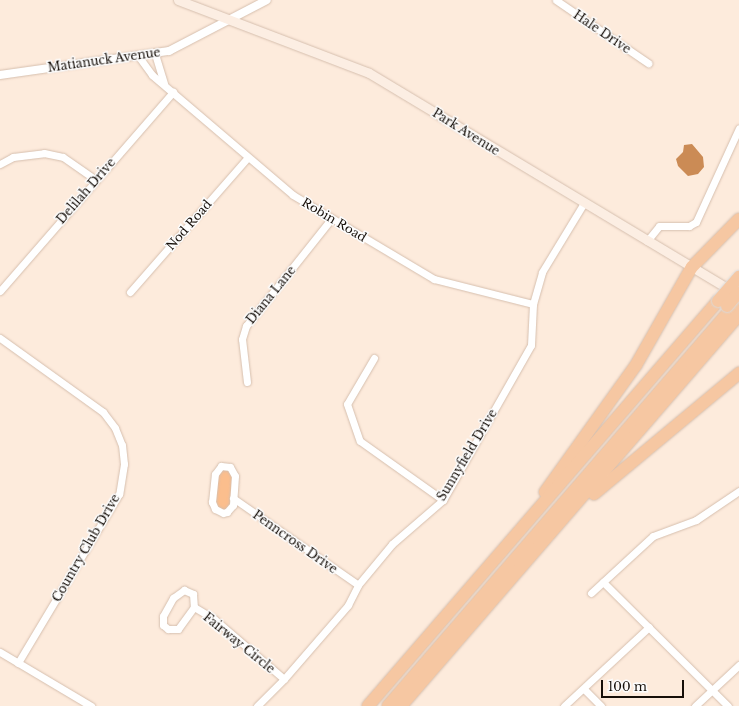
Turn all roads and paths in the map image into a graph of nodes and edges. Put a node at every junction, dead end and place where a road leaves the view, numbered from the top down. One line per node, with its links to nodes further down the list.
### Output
1 (178, 0): 4 (main road, Park Avenue)
2 (266, 0): 4 (street, Matianuck Avenue)
3 (556, 0): 7 (street, Hale Drive)
4 (231, 19): 5 (street, Matianuck Avenue); 15 (main road, Park Avenue)
5 (155, 54): 6 (street, Matianuck Avenue); 9 (street)
6 (139, 57): 8 (street, Matianuck Avenue); 9 (street, Robin Road)
7 (648, 63)
8 (0, 75)
9 (164, 84): 10 (street, Robin Road)
10 (173, 92): 12 (street, Robin Road); 14 (street, Delilah Drive)
11 (739, 128): 18 (street)
12 (248, 157): 16 (street, Robin Road); 22 (street, Nod Road)
13 (0, 164): 14 (street)
14 (96, 180): 21 (street, Delilah Drive)
15 (584, 203): 18 (main road, Park Avenue); 25 (street, Sunnyfield Drive)
16 (331, 219): 25 (street, Robin Road); 30 (street, Diana Lane)
17 (739, 219): 19 (highway)
18 (647, 241): 19 (main road, Park Avenue)
19 (692, 267): 24 (main road, Park Avenue); 34 (highway)
20 (739, 277): 26 (highway, bridge)
21 (0, 291)
22 (130, 292)
23 (739, 292): 26 (highway, bridge)
24 (739, 296)
25 (533, 304): 33 (street, Sunnyfield Drive)
26 (731, 306): 34 (highway); 35 (highway); 50 (highway); 51 (highway)
27 (0, 338): 42 (street, Country Club Drive)
28 (374, 358): 33 (street)
29 (739, 374): 35 (highway)
30 (247, 382)
31 (739, 491): 36 (street)
32 (233, 498): 32 (street); 37 (street, Penncross Drive)
33 (443, 500): 37 (street, Sunnyfield Drive)
34 (538, 510): 49 (highway)
35 (557, 526): 52 (highway)
36 (604, 582): 38 (street); 40 (street)
37 (358, 585): 44 (street, Sunnyfield Drive)
38 (591, 593)
39 (194, 607): 39 (street, Fairway Circle); 44 (street, Fairway Circle)
40 (649, 627): 45 (street); 46 (street)
41 (0, 652): 42 (street)
42 (18, 663): 47 (street)
43 (739, 665): 46 (street)
44 (284, 679): 48 (street, Sunnyfield Drive)
45 (584, 689): 53 (street); 54 (street)
46 (712, 690): 55 (street); 56 (street)
47 (91, 706)
48 (258, 706)
49 (368, 706)
50 (381, 706)
51 (388, 706)
52 (401, 706)
53 (564, 706)
54 (601, 706)
55 (695, 706)
56 (728, 706)

